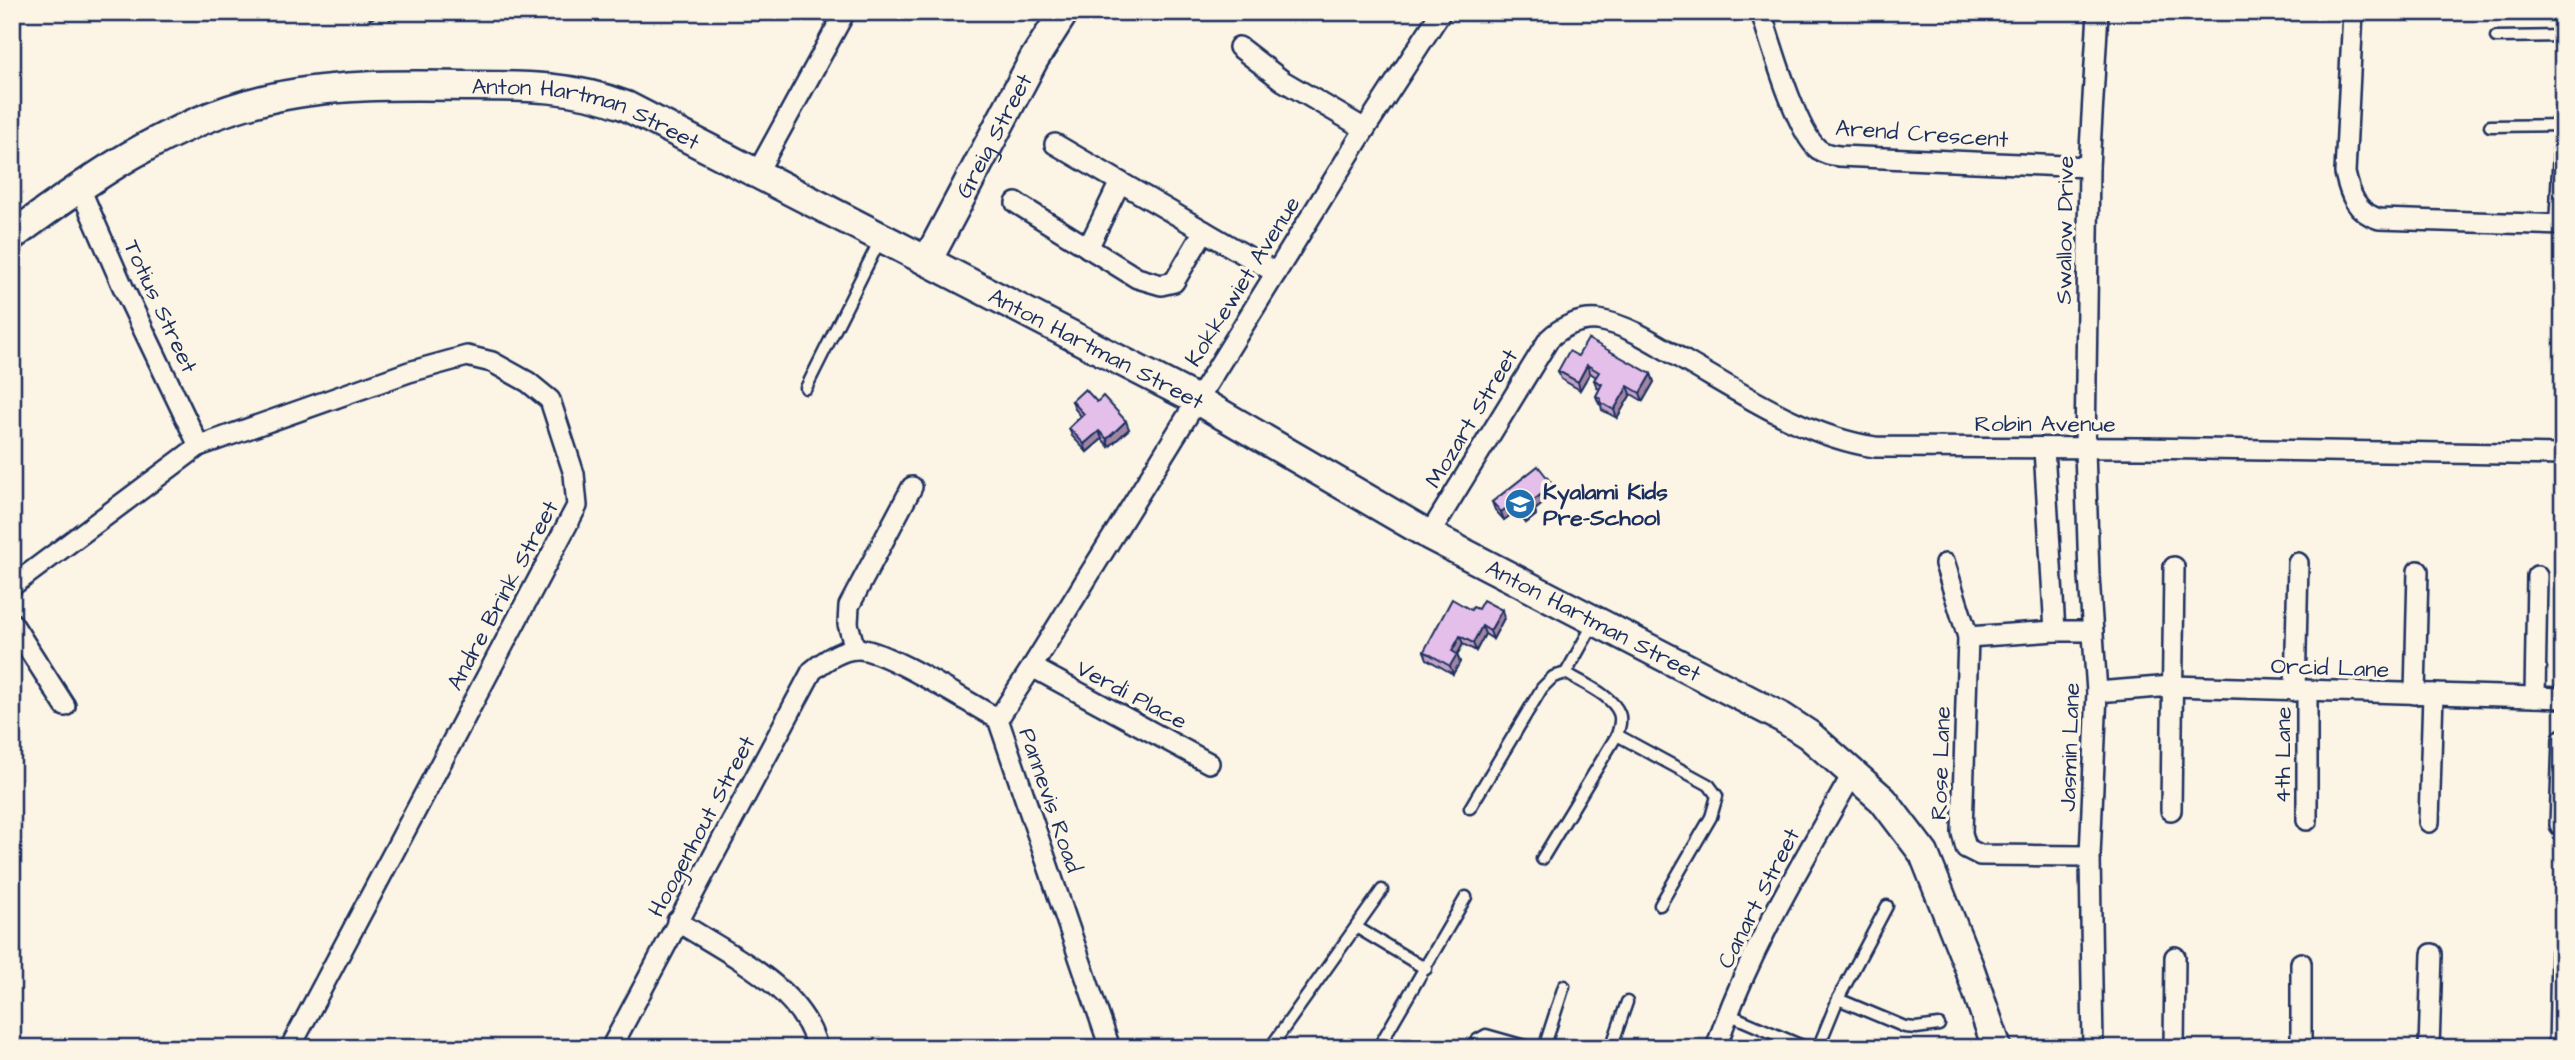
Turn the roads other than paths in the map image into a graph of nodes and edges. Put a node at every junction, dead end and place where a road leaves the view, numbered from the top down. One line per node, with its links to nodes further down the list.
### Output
1 (845, 12): 16 (street)
2 (1064, 12): 25 (street, Greig Street)
3 (1441, 12): 13 (street, Kokkewiet Avenue)
4 (1761, 12): 15 (street, Arend Crescent)
5 (2098, 12): 15 (street, Swallow Drive)
6 (2353, 12): 20 (street)
7 (2563, 36): 8 (lane)
8 (2496, 37)
9 (1239, 47): 13 (street)
10 (2563, 76): 11 (lane)
11 (2561, 125): 12 (lane); 20 (lane)
12 (2490, 126)
13 (1365, 129): 26 (street, Kokkewiet Avenue)
14 (1055, 144): 17 (street)
15 (2089, 167): 32 (street, Swallow Drive)
16 (757, 173): 18 (street, Anton Hartman Street); 23 (street, Anton Hartman Street)
17 (1120, 182): 21 (street); 24 (street)
18 (79, 186): 22 (street, Anton Hartman Street); 30 (street, Totius Street)
19 (1016, 203): 24 (street)
20 (2559, 225)
21 (1204, 231): 24 (street); 26 (street)
22 (12, 236)
23 (881, 238): 25 (street, Anton Hartman Street); 28 (lane)
24 (1088, 248)
25 (927, 261): 29 (street, Anton Hartman Street)
26 (1276, 273): 29 (street, Kokkewiet Avenue)
27 (1558, 329): 31 (street, Robin Avenue); 35 (street, Mozart Street)
28 (806, 388)
29 (1196, 400): 35 (street, Anton Hartman Street); 48 (street, Kokkewiet Avenue)
30 (199, 446): 41 (street, Andre Brink Street); 85 (street, Andre Brink Street)
31 (2044, 449): 32 (street, Robin Avenue); 44 (street)
32 (2085, 449): 33 (street, Robin Avenue); 45 (street, Jasmin Lane)
33 (2563, 456)
34 (912, 487): 47 (street)
35 (1429, 535): 42 (street, Anton Hartman Street)
36 (2298, 563): 51 (street, 4th Lane)
37 (1945, 564): 46 (street, Rose Lane)
38 (2174, 567): 50 (street)
39 (2418, 571): 53 (street)
40 (2537, 576): 54 (street)
41 (12, 586)
42 (1595, 621): 49 (lane); 61 (street, Anton Hartman Street)
43 (12, 623): 56 (street)
44 (2055, 631): 45 (street); 46 (street)
45 (2093, 631): 52 (street, Jasmin Lane)
46 (1968, 637): 67 (street, Rose Lane)
47 (855, 649): 57 (street, Pannevis Road); 73 (street, Hoogenhout Street)
48 (1032, 667): 57 (street, Kokkewiet Avenue); 60 (street, Verdi Place)
49 (1566, 673): 58 (lane); 62 (lane)
50 (2172, 686): 51 (street, Orcid Lane); 52 (street, Orcid Lane); 63 (street)
51 (2301, 691): 53 (street, Orcid Lane); 64 (street, 4th Lane)
52 (2097, 692): 67 (street, Jasmin Lane)
53 (2424, 694): 54 (street, Orcid Lane); 65 (street)
54 (2535, 697): 55 (street, Orcid Lane)
55 (2563, 698)
56 (65, 706)
57 (998, 719): 88 (street, Pannevis Road)
58 (1617, 735): 68 (lane); 71 (lane)
59 (2563, 739): 66 (street)
60 (1209, 763)
61 (1852, 775): 83 (street, Canart Street); 98 (street, Anton Hartman Street)
62 (1470, 808)
63 (2171, 810)
64 (2307, 820)
65 (2429, 822)
66 (2560, 825)
67 (2090, 856): 99 (street, Jasmin Lane)
68 (1542, 859)
69 (1381, 890): 74 (lane)
70 (1466, 897): 79 (lane)
71 (1660, 905)
72 (1887, 906): 81 (lane)
73 (677, 921): 86 (street, Hoogenhout Street); 87 (street)
74 (1356, 927): 79 (lane); 89 (lane)
75 (2432, 954): 102 (street)
76 (2561, 954): 103 (street)
77 (2175, 957): 100 (street)
78 (2301, 963): 101 (street)
79 (1426, 969): 90 (lane)
80 (1564, 986): 93 (lane)
81 (1838, 999): 84 (lane); 97 (lane)
82 (1627, 1002): 94 (lane)
83 (1727, 1014): 95 (street, Canart Street); 96 (lane)
84 (1939, 1025)
85 (289, 1048)
86 (611, 1048)
87 (817, 1048)
88 (1110, 1048)
89 (1270, 1048)
90 (1378, 1048)
91 (1474, 1048): 92 (lane)
92 (1532, 1048)
93 (1544, 1048)
94 (1611, 1048)
95 (1716, 1048)
96 (1807, 1048)
97 (1818, 1048)
98 (1997, 1048)
99 (2093, 1048)
100 (2174, 1048)
101 (2301, 1048)
102 (2429, 1048)
103 (2559, 1048)

